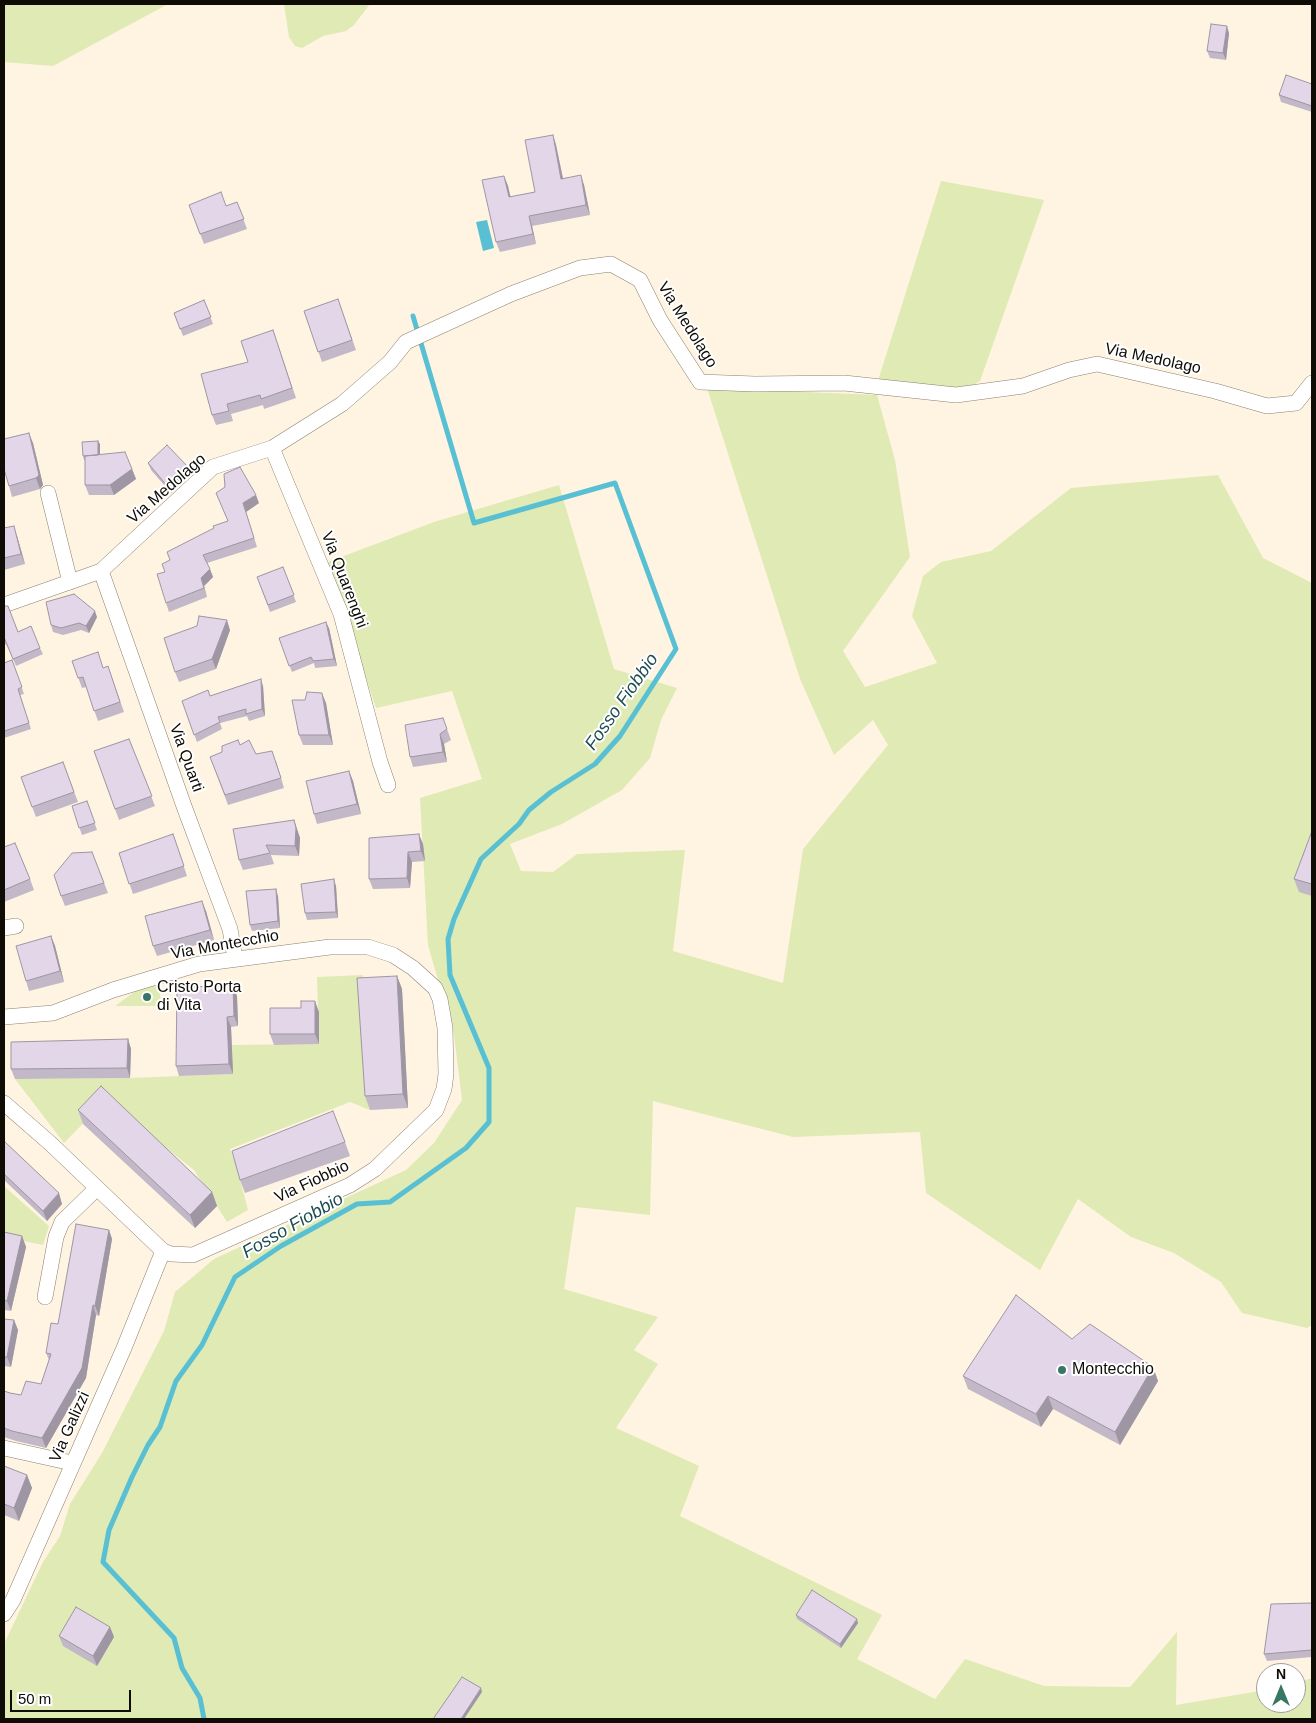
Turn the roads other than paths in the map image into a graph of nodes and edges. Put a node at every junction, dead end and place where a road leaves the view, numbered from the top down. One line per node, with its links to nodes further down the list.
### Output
1 (1312, 383): 2 (street, Via Medolago)
2 (272, 448): 4 (street, Via Medolago); 7 (street, Via Quarenghi)
3 (48, 493): 5 (street)
4 (101, 571): 5 (street, Via Medolago); 8 (street, Via Quarti)
5 (70, 582): 6 (street, Via Medolago)
6 (4, 605)
7 (388, 785)
8 (235, 958): 9 (street, Via Montecchio); 10 (street, Via Montecchio)
9 (440, 999): 13 (street, Via Fiobbio)
10 (4, 1017)
11 (4, 1103): 12 (street)
12 (96, 1189): 13 (street); 14 (street)
13 (163, 1251): 16 (street, Via Galizzi)
14 (45, 1297)
15 (4, 1448): 16 (street)
16 (72, 1464): 17 (street, Via Galizzi)
17 (4, 1614)

